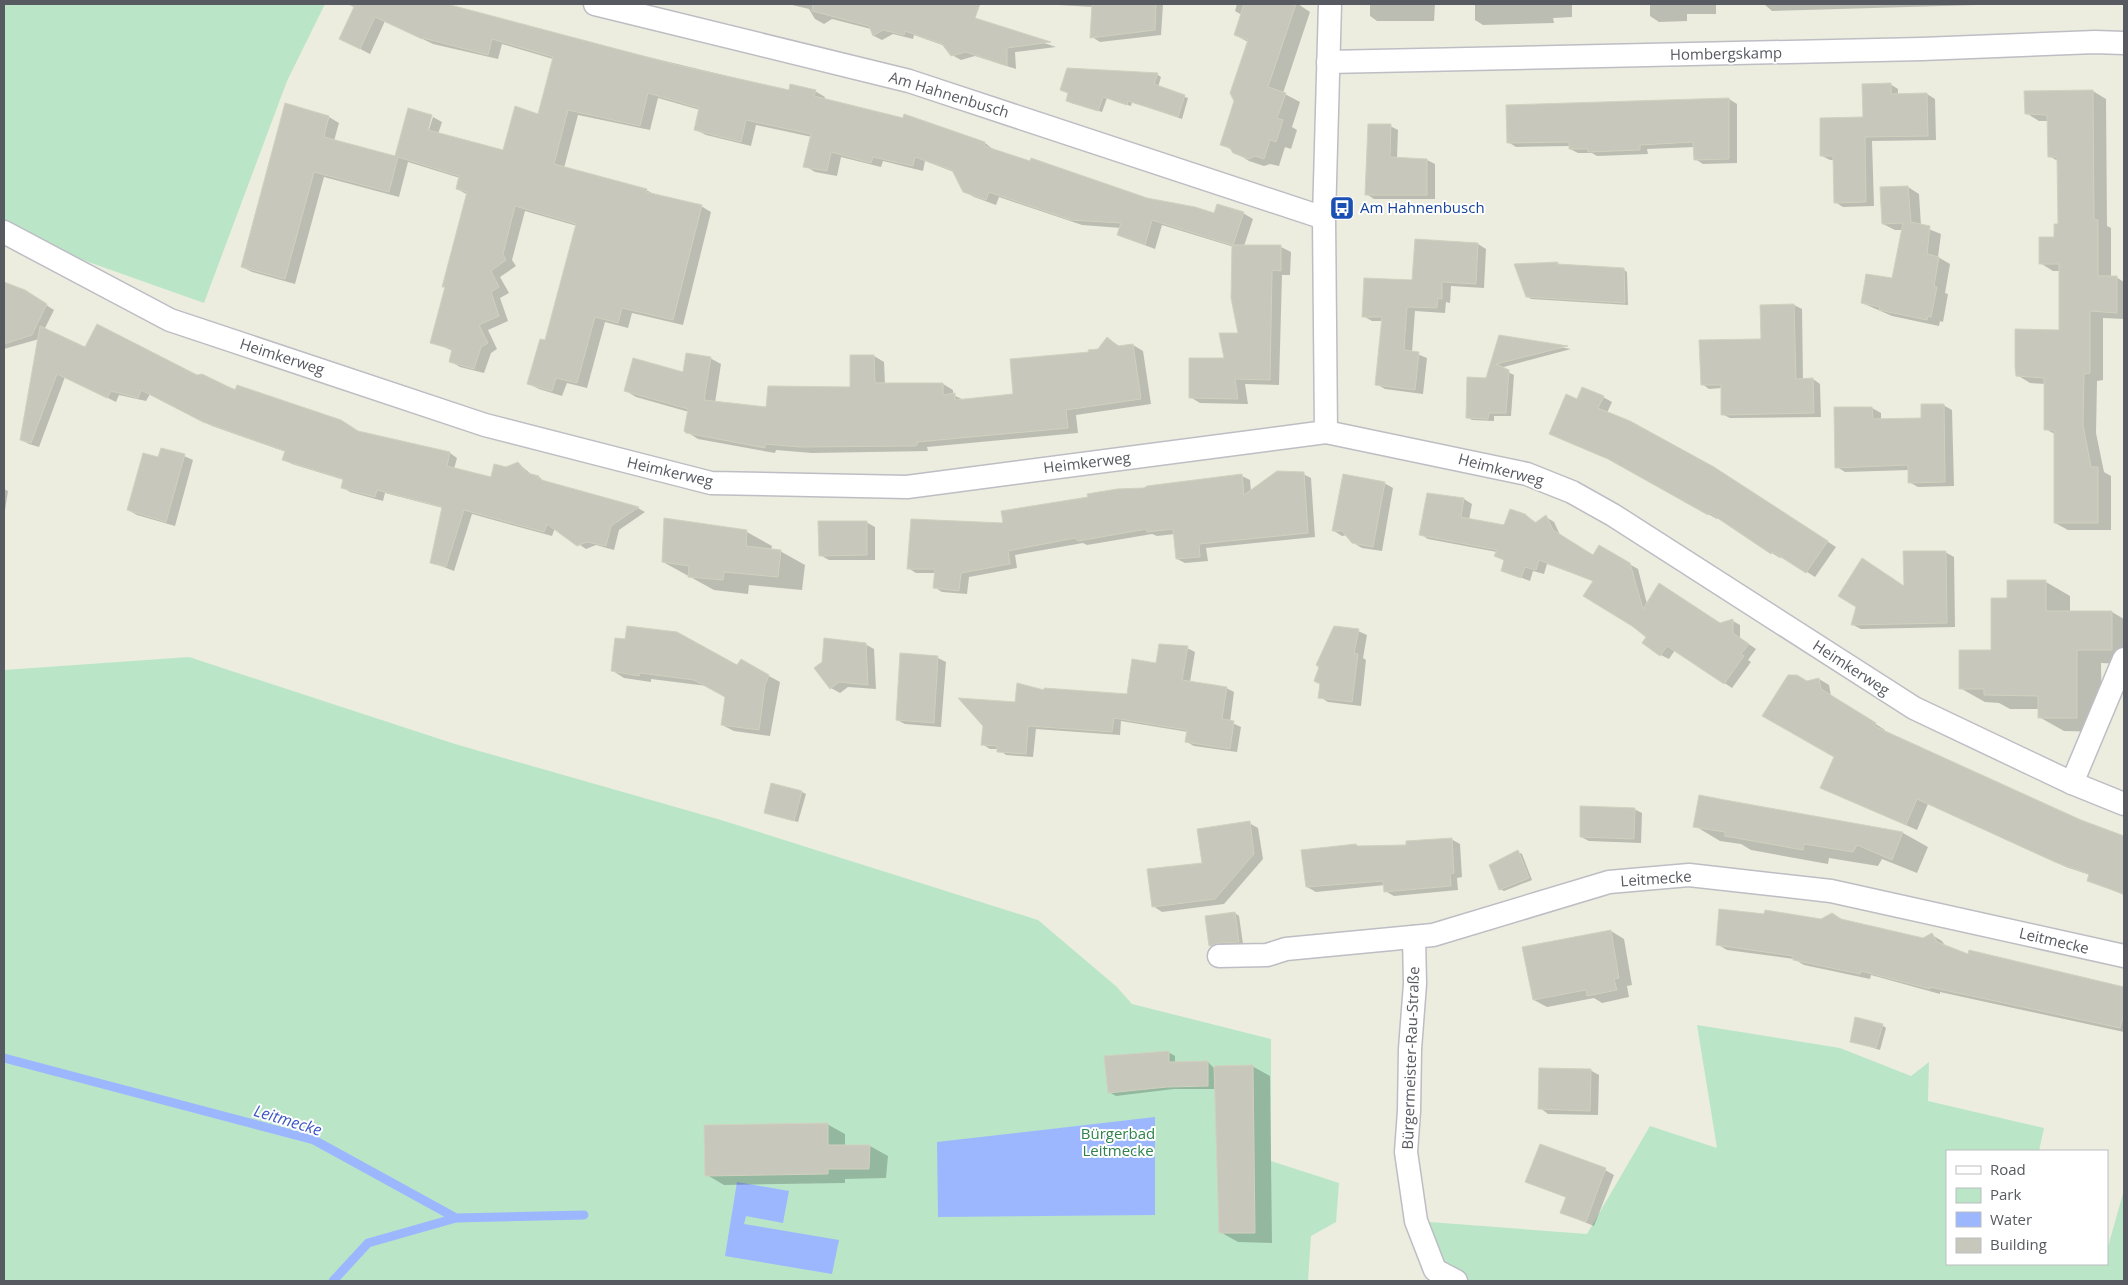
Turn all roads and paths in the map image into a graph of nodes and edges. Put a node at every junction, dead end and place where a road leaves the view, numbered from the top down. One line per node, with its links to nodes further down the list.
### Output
1 (595, 4): 5 (street, Am Hahnenbusch)
2 (1330, 4): 4 (street)
3 (2124, 42): 4 (street, Hombergskamp)
4 (1328, 62): 5 (street)
5 (1324, 218): 7 (street)
6 (4, 232): 7 (street, Heimkerweg)
7 (1326, 432): 9 (street, Heimkerweg)
8 (2124, 659): 9 (street)
9 (2072, 783): 10 (street, Heimkerweg)
10 (2124, 804)
11 (1414, 937): 12 (street, Leitmecke); 13 (street, Leitmecke); 14 (street, Bürgermeister-Rau-Straße)
12 (1219, 956)
13 (2124, 956)
14 (1432, 1276): 15 (street, Bürgermeister-Rau-Straße)
15 (1456, 1281)

